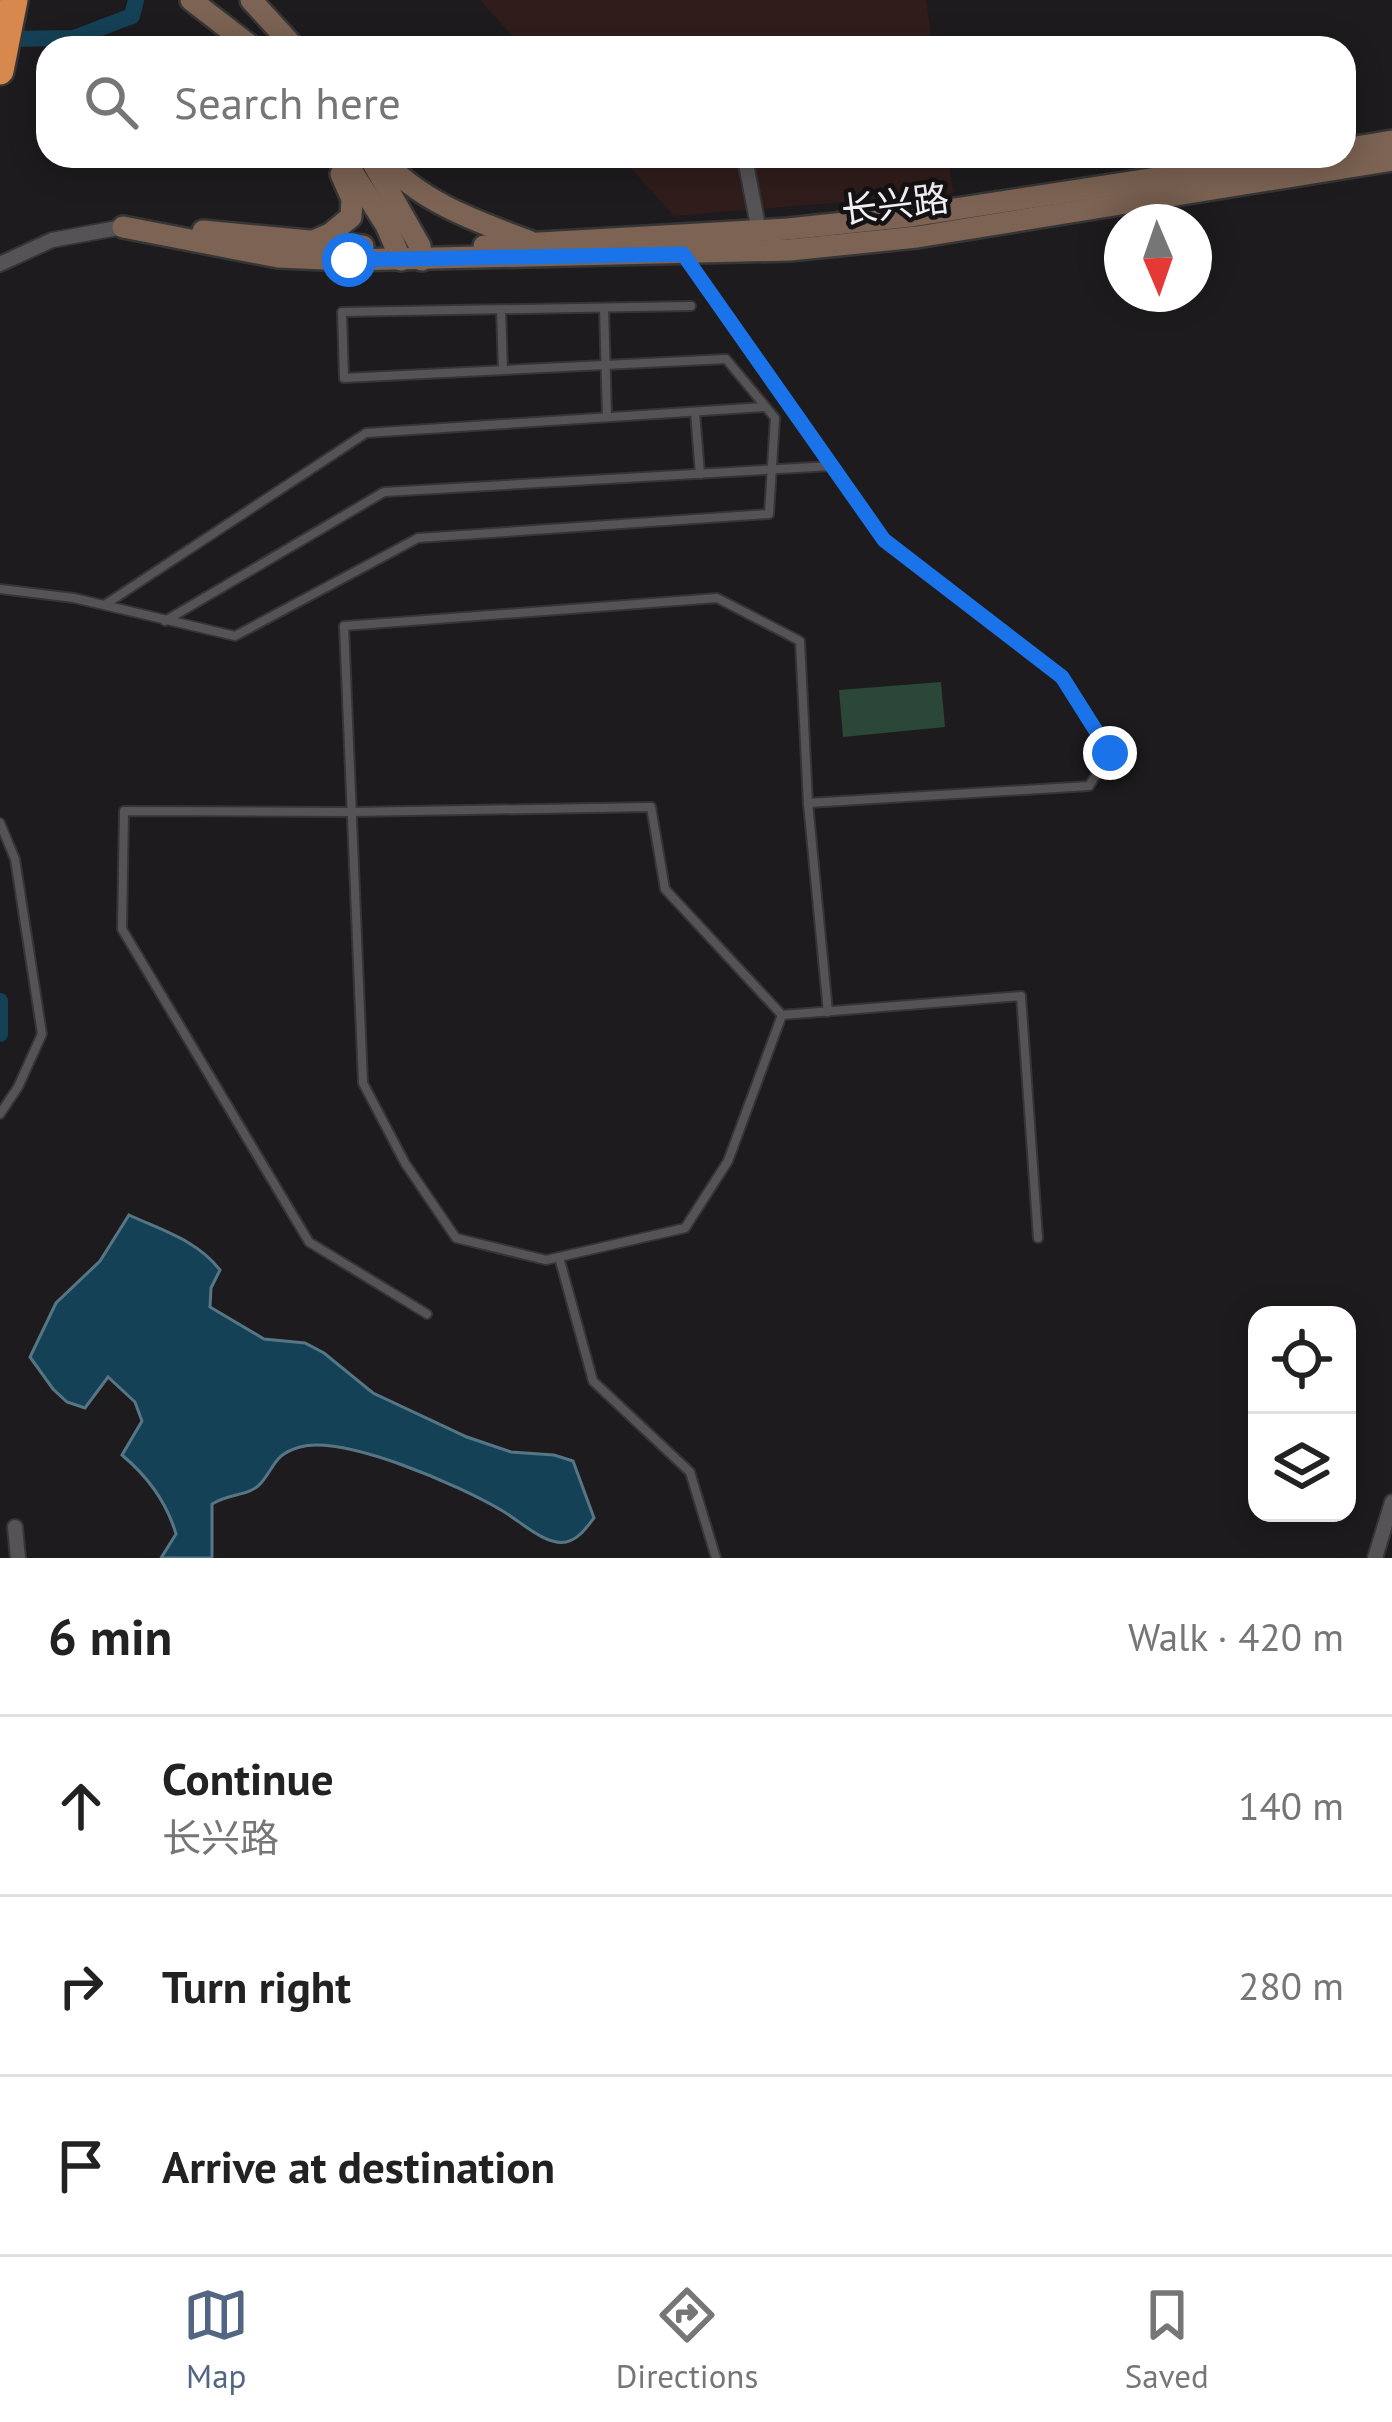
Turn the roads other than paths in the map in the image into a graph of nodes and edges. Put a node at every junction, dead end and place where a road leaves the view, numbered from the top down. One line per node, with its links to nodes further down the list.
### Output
1 (14, 0): 6 (highway)
2 (251, 0): 5 (street)
3 (193, 1): 4 (street)
4 (238, 36)
5 (284, 36)
6 (0, 71)
7 (1392, 141): 8 (street)
8 (1356, 147)
9 (1392, 160): 10 (street, 长兴路)
10 (1356, 166)
11 (343, 168): 21 (street)
12 (348, 168): 23 (street)
13 (374, 168): 23 (street)
14 (394, 168): 20 (street)
15 (747, 168): 19 (street)
16 (1222, 168): 19 (street, 长兴路)
17 (1343, 168): 22 (street, 长兴路)
18 (123, 227): 21 (street); 23 (street); 24 (street)
19 (759, 231): 22 (street, 长兴路)
20 (530, 242): 22 (street, 长兴路); 23 (street, 长兴路)
21 (308, 243): 23 (street)
22 (681, 244): 23 (street, 长兴路); 33 (lane)
23 (409, 253)
24 (0, 263)
25 (691, 306): 26 (lane)
26 (604, 308): 27 (lane); 28 (lane)
27 (501, 310): 29 (lane); 29 (lane)
28 (606, 365): 29 (lane); 30 (lane); 32 (lane)
29 (503, 370)
30 (766, 407): 31 (lane); 34 (lane)
31 (695, 412): 32 (lane); 35 (lane)
32 (607, 418): 37 (lane)
33 (834, 466): 34 (lane); 39 (lane)
34 (770, 470): 35 (lane); 38 (lane)
35 (700, 473): 38 (lane)
36 (0, 589): 37 (lane)
37 (104, 605): 38 (lane)
38 (164, 621)
39 (808, 803): 40 (lane); 42 (lane)
40 (352, 812): 43 (lane); 46 (lane); 47 (lane)
41 (0, 824): 44 (lane)
42 (828, 1012): 43 (lane); 45 (lane)
43 (782, 1016): 46 (lane)
44 (0, 1114)
45 (1038, 1238)
46 (559, 1257): 51 (lane)
47 (427, 1314)
48 (1392, 1502): 52 (street)
49 (15, 1527): 50 (street)
50 (18, 1558)
51 (716, 1558)
52 (1375, 1558)

